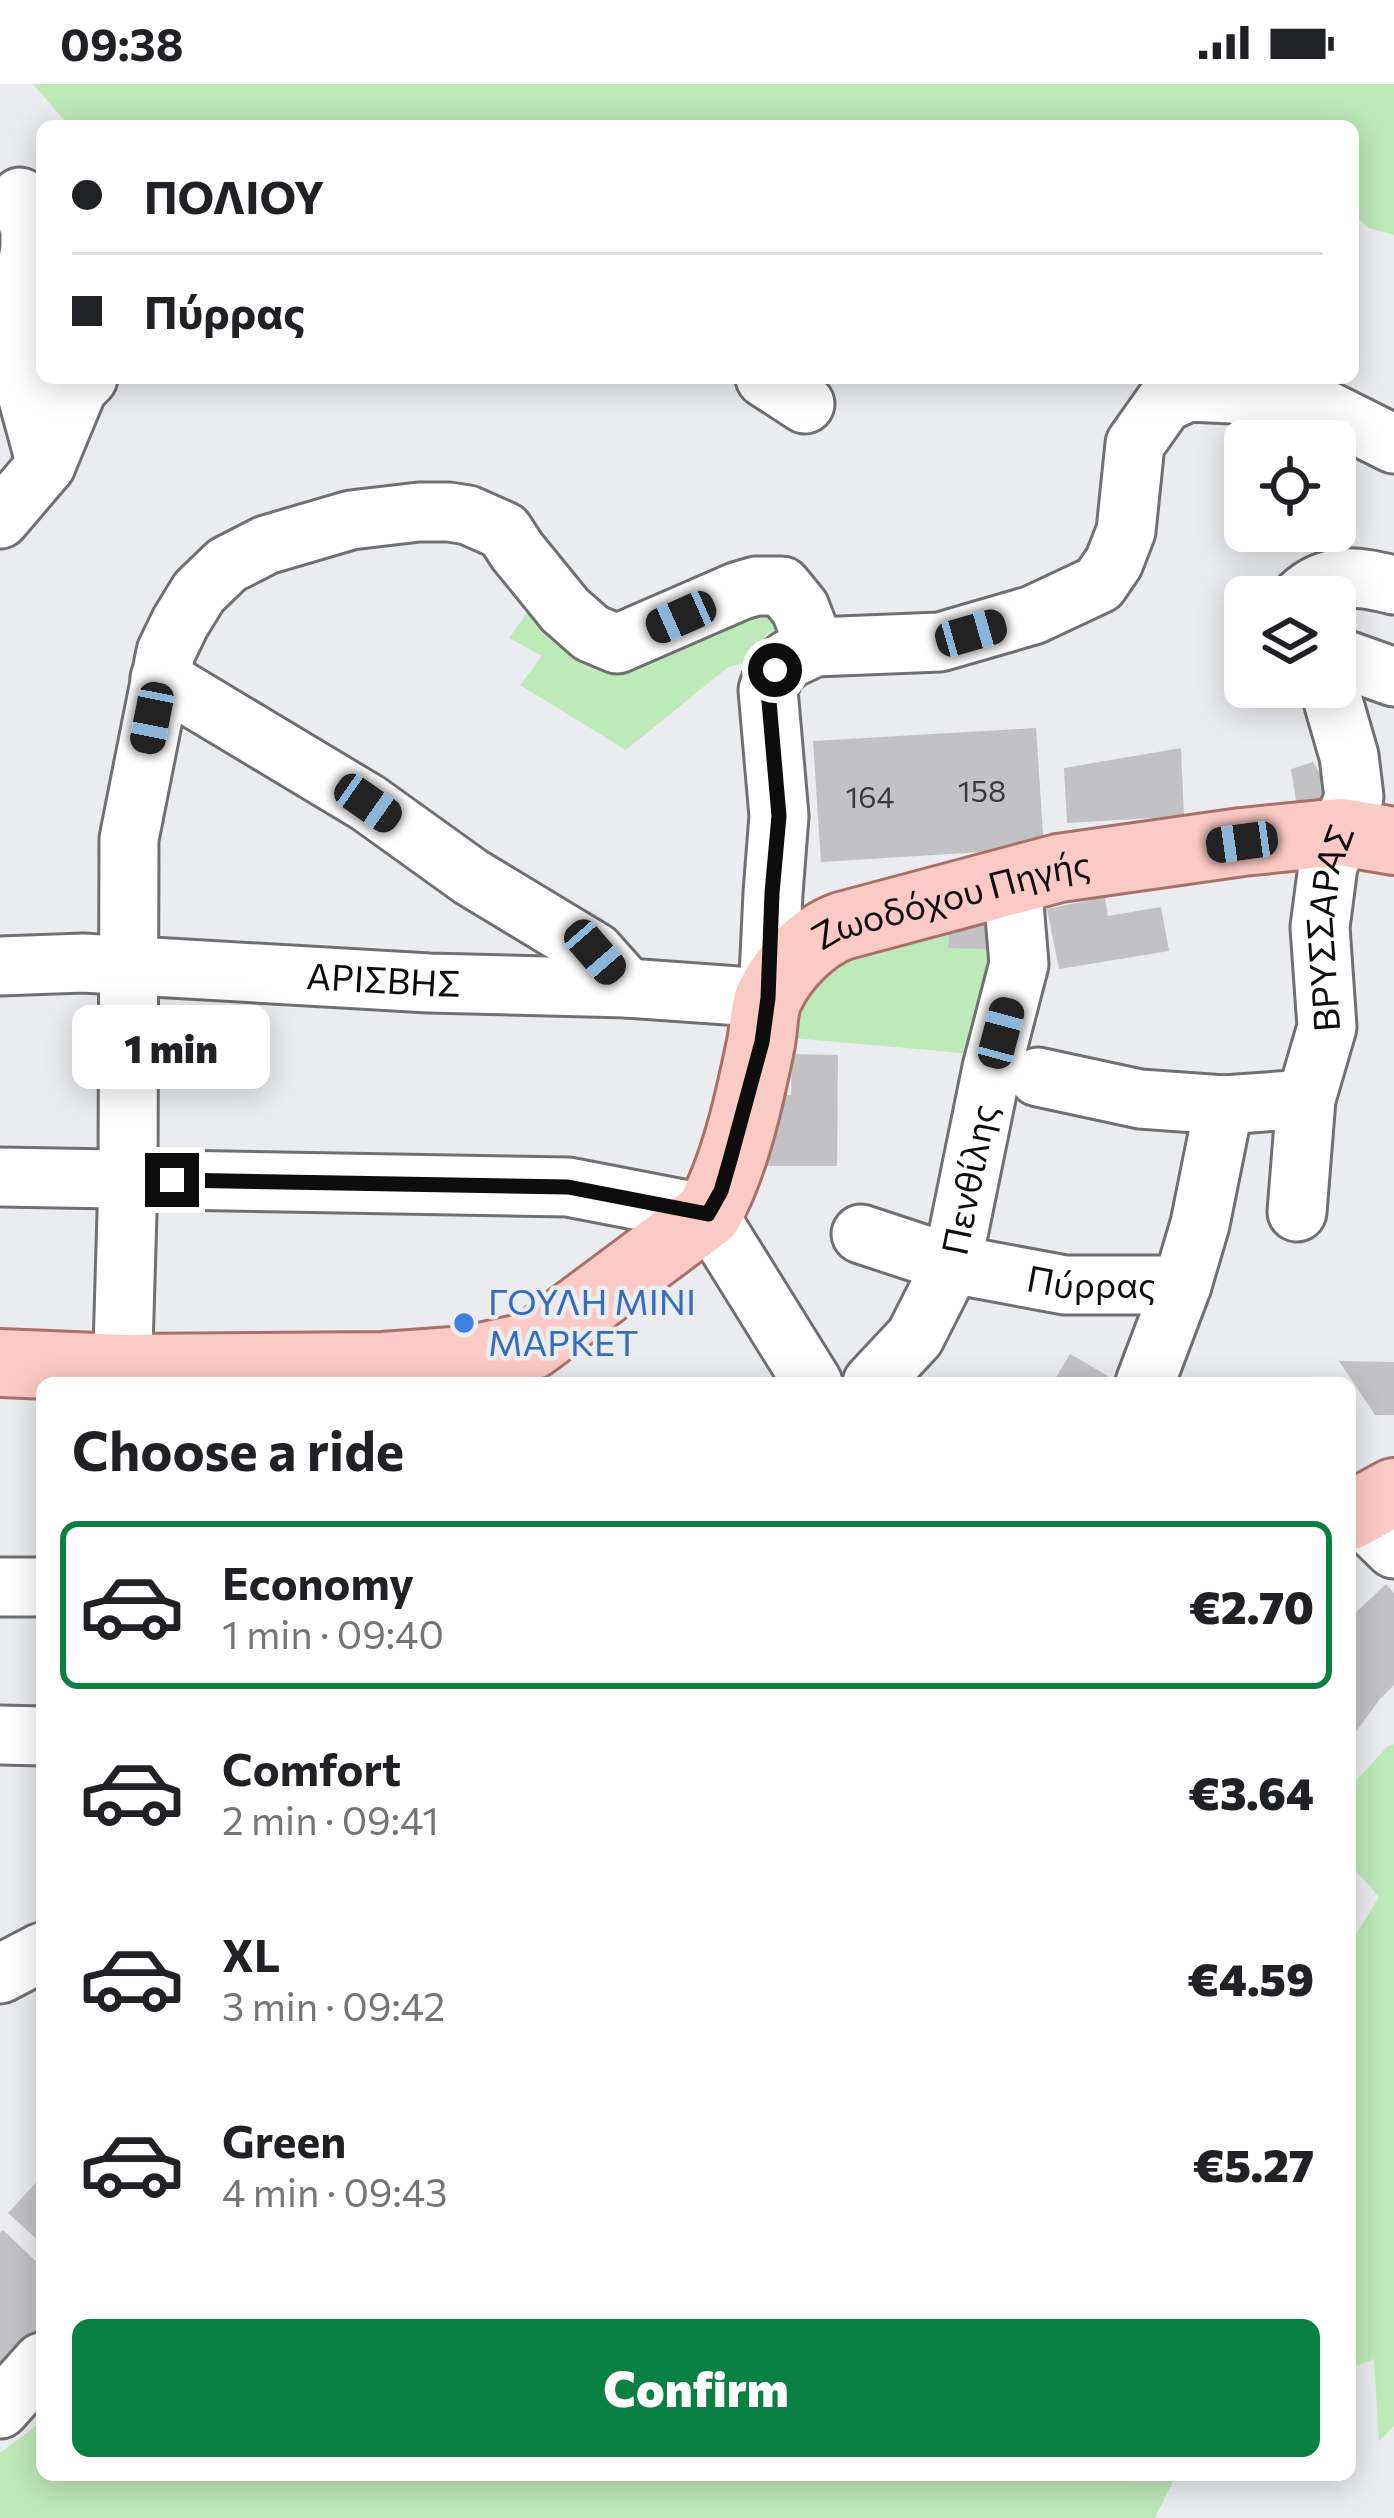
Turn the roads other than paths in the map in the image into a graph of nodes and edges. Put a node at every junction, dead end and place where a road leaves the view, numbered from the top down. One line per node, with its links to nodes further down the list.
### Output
1 (20, 197): 4 (street)
2 (82, 384): 4 (street)
3 (1394, 444): 8 (street)
4 (46, 465): 5 (street)
5 (0, 519)
6 (1356, 577): 7 (street)
7 (1394, 585)
8 (815, 647): 11 (street); 18 (street)
9 (1356, 663): 10 (street)
10 (1394, 676)
11 (160, 678): 16 (street); 17 (street)
12 (1335, 708): 13 (street, ΒΡΥΣΣΑΡΑΣ)
13 (1368, 837): 14 (main road, Ζωοδόχου Πηγής); 20 (street, ΒΡΥΣΣΑΡΑΣ)
14 (1012, 880): 18 (main road, Ζωοδόχου Πηγής); 27 (street, Πενθίλης)
15 (0, 965): 16 (street, ΑΡΙΣΒΗΣ)
16 (129, 967): 17 (street, ΑΡΙΣΒΗΣ); 23 (street)
17 (627, 988): 18 (street, ΑΡΙΣΒΗΣ)
18 (768, 998): 25 (main road, Ζωοδόχου Πηγής)
19 (1038, 1077): 21 (street)
20 (1306, 1099): 21 (street); 24 (street, ΒΡΥΣΣΑΡΑΣ)
21 (1224, 1105): 28 (street)
22 (0, 1178): 23 (street)
23 (128, 1179): 25 (street); 32 (street)
24 (1298, 1212)
25 (708, 1214): 30 (main road); 33 (street)
26 (861, 1234): 27 (street, Πύρρας)
27 (952, 1264): 28 (street, Πύρρας); 34 (street, Πενθίλης)
28 (1182, 1285): 35 (street)
29 (0, 1363): 32 (main road)
30 (545, 1365): 31 (main road)
31 (336, 1375): 32 (main road)
32 (122, 1376)
33 (809, 1377)
34 (878, 1377)
35 (1148, 1377)
36 (0, 1587): 37 (street)
37 (36, 1587)
38 (0, 1735): 39 (street)
39 (36, 1736)
40 (36, 1955): 41 (street)
41 (0, 1974)
42 (36, 2369): 43 (street)
43 (0, 2409)

